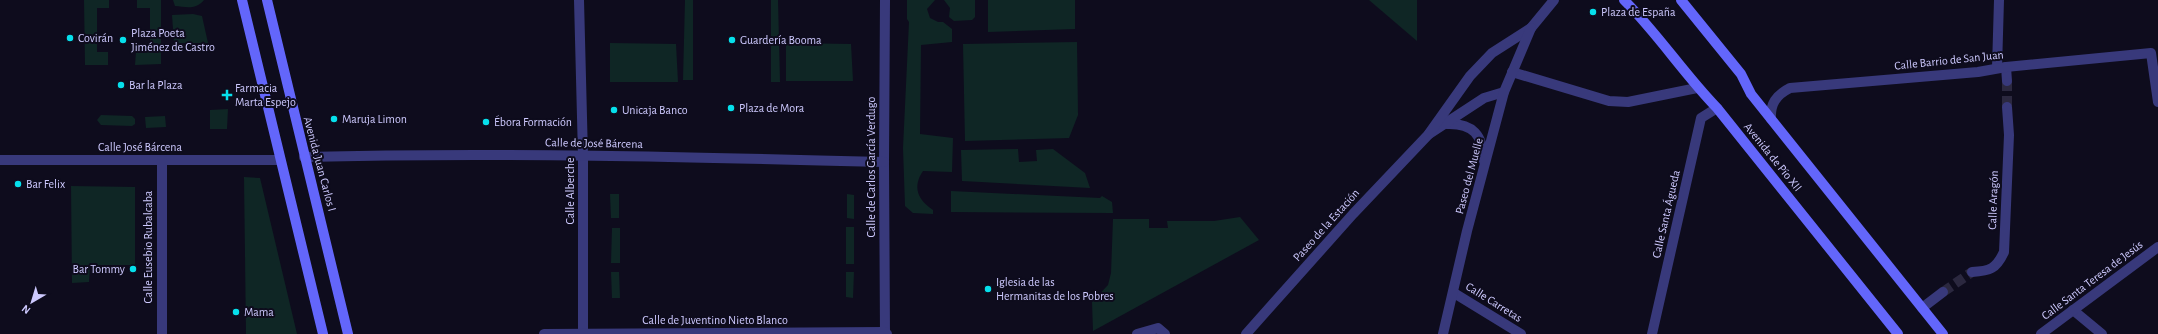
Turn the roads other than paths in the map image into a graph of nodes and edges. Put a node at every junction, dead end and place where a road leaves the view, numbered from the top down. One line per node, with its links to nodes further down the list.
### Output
1 (242, 0): 25 (main road)
2 (266, 0): 22 (main road, Avenida Juan Carlos I)
3 (579, 0): 21 (street, Calle Alberche)
4 (885, 0): 26 (street, Calle de Carlos García Verdugo)
5 (1554, 0): 9 (street, Paseo de la Estación)
6 (1624, 0): 13 (main road, Avenida de Pío XII)
7 (1681, 0): 18 (main road, Avenida de Pío XII)
8 (1999, 0): 10 (street)
9 (1531, 28): 11 (street, Paseo del Muelle); 20 (street, Paseo de la Estación)
10 (2002, 67): 12 (street); 15 (street, Calle Barrio de San Juan); 18 (street, Calle Barrio de San Juan)
11 (1512, 72): 13 (street); 14 (street, Paseo del Muelle)
12 (2007, 81)
13 (1698, 88): 17 (main road, Avenida de Pío XII)
14 (1504, 92): 19 (street, Paseo de la Estación); 27 (street, Paseo del Muelle)
15 (2158, 102)
16 (2007, 107): 29 (street, Calle Aragón)
17 (1718, 108): 45 (street, Calle Santa Águeda); 46 (main road, Avenida de Pío XII)
18 (1771, 119): 32 (main road, Avenida de Pío XII)
19 (1447, 124): 20 (street, Paseo de la Estación); 27 (street)
20 (1428, 135): 42 (street, Paseo de la Estación)
21 (583, 156): 22 (street, Calle de José Bárcena); 26 (street, Calle de José Bárcena); 39 (street, Calle Alberche)
22 (304, 157): 37 (main road, Avenida Juan Carlos I)
23 (0, 160): 24 (street, Calle José Bárcena)
24 (162, 160): 25 (street, Calle José Bárcena); 35 (street, Calle Eusebio Rubalcaba)
25 (280, 160): 36 (main road)
26 (884, 162): 34 (street, Calle de Carlos García Verdugo)
27 (1484, 167): 31 (street, Paseo del Muelle)
28 (2158, 246): 33 (street, Calle Santa Teresa de Jesús)
29 (1972, 272)
30 (1944, 292): 32 (street)
31 (1454, 293): 43 (street, Paseo del Muelle); 44 (street, Calle Carretas)
32 (1922, 308): 47 (main road, Avenida de Pío XII)
33 (2073, 310): 48 (street, Calle Santa Teresa de Jesús); 49 (street)
34 (886, 333): 39 (street, Calle de Juventino Nieto Blanco)
35 (162, 334)
36 (323, 334)
37 (348, 334)
38 (544, 334): 39 (street, Calle de Juventino Nieto Blanco)
39 (583, 334)
40 (1137, 334): 41 (street)
41 (1165, 334)
42 (1246, 334)
43 (1443, 334)
44 (1521, 334)
45 (1652, 334)
46 (1898, 334)
47 (1943, 334)
48 (2041, 334)
49 (2102, 334)

